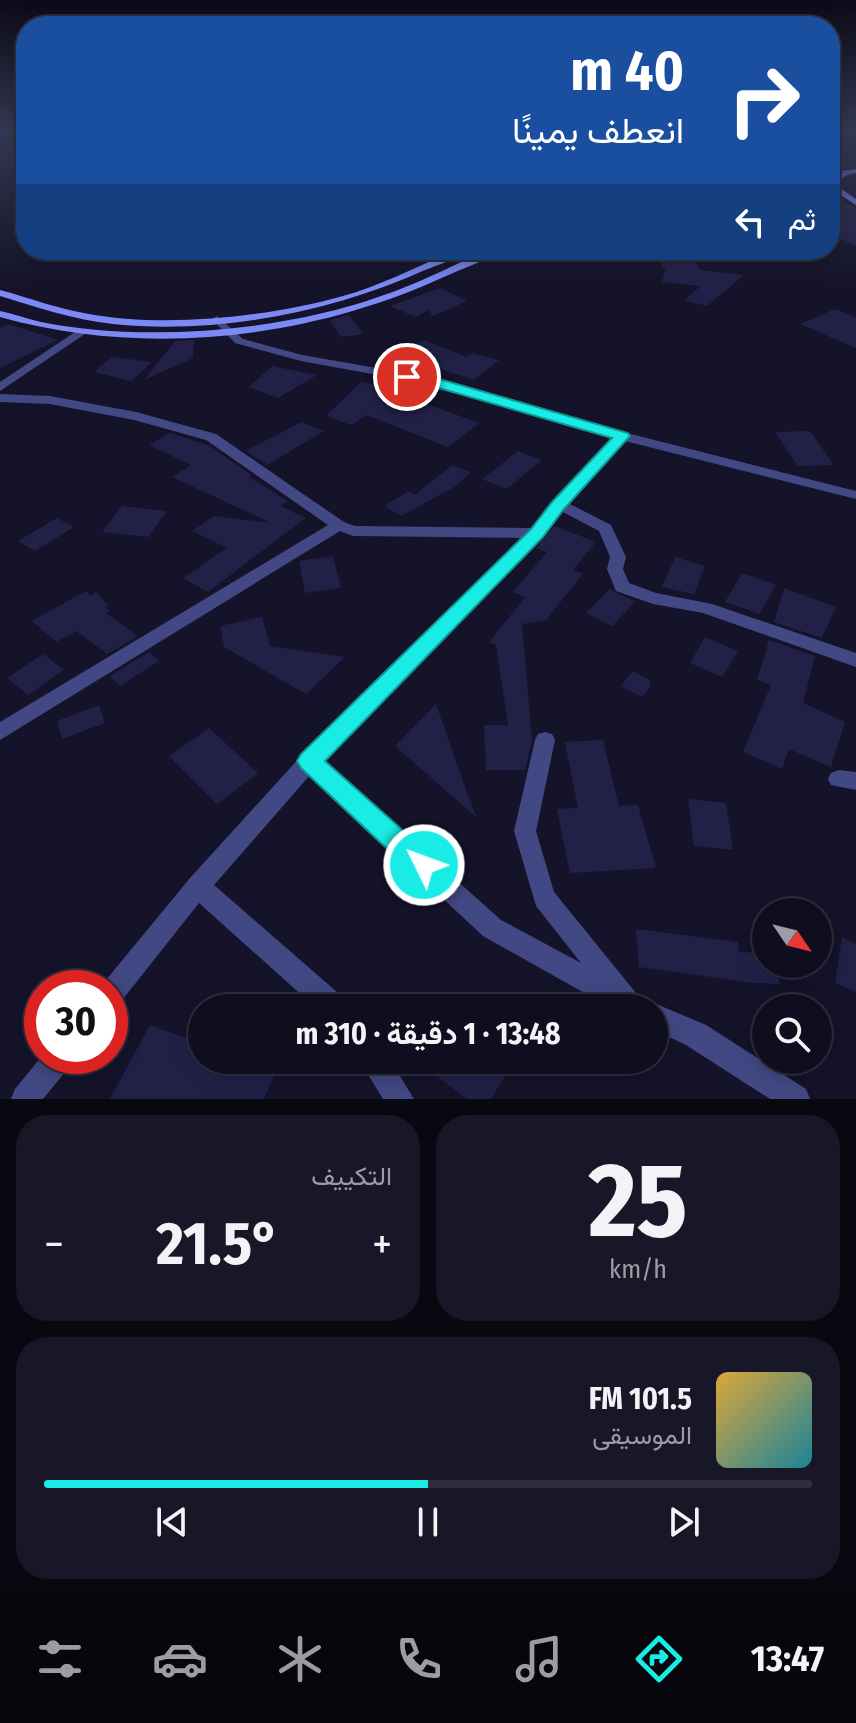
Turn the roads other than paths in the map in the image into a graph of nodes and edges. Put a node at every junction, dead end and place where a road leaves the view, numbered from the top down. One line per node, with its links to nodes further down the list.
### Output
1 (840, 191): 2 (street)
2 (856, 203)
3 (442, 260): 7 (street)
4 (473, 260): 8 (street)
5 (0, 293): 7 (street)
6 (0, 314): 9 (street)
7 (217, 319): 8 (street)
8 (229, 331): 9 (street); 12 (street)
9 (82, 332): 10 (street)
10 (0, 387)
11 (0, 398): 15 (street)
12 (622, 436): 13 (street); 14 (street)
13 (856, 495)
14 (558, 505): 16 (street); 17 (street)
15 (339, 525): 16 (street); 18 (street)
16 (537, 533): 20 (street)
17 (856, 660)
18 (0, 732)
19 (545, 740): 25 (street)
20 (309, 761): 21 (street); 24 (street)
21 (198, 886): 22 (street); 23 (street)
22 (128, 973)
23 (320, 994)
24 (611, 994)
25 (626, 994)
26 (668, 1022): 31 (street)
27 (45, 1074): 29 (street)
28 (383, 1074): 30 (street)
29 (25, 1099)
30 (400, 1099)
31 (796, 1099)

